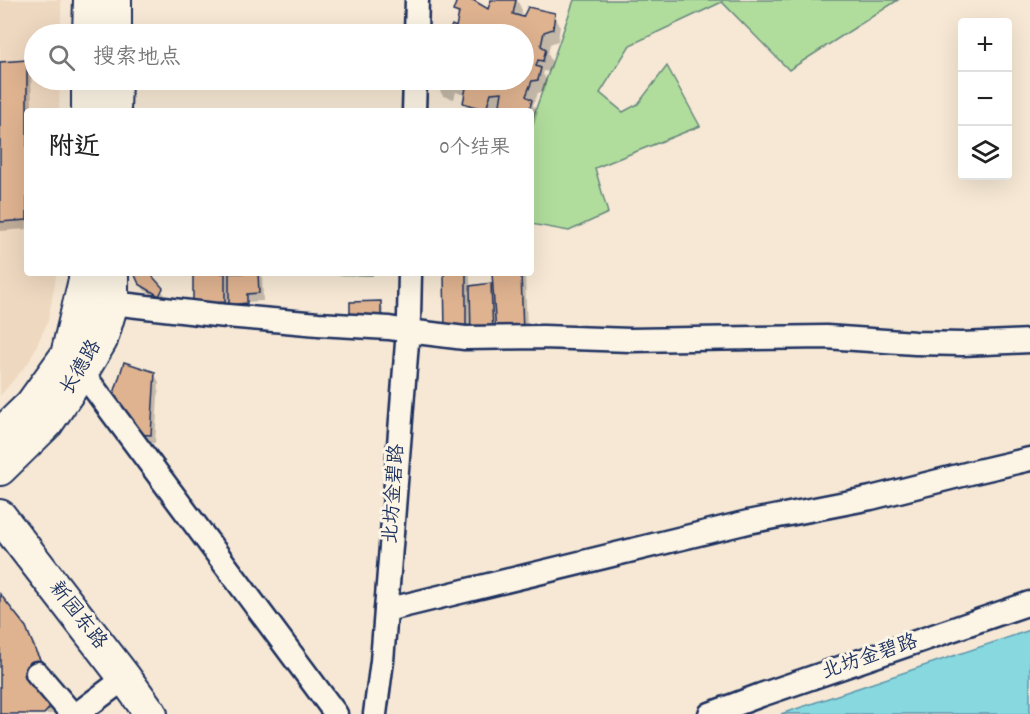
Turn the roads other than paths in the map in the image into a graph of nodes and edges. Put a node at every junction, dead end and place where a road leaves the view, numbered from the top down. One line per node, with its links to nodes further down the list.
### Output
1 (90, 0): 4 (main road)
2 (116, 0): 5 (main road)
3 (417, 0): 6 (street)
4 (89, 24)
5 (115, 24)
6 (416, 24)
7 (88, 90): 10 (main road)
8 (115, 90): 11 (main road)
9 (415, 90): 12 (street)
10 (88, 108)
11 (114, 108)
12 (414, 108)
13 (85, 276): 19 (main road, 长德路)
14 (410, 276): 16 (street, 北坊金碧路)
15 (112, 288): 16 (street); 18 (main road, 长德路)
16 (408, 331): 17 (street); 25 (street, 北坊金碧路)
17 (1030, 341)
18 (82, 372): 19 (main road, 长德路); 31 (street)
19 (39, 414): 20 (main road); 22 (main road)
20 (0, 435)
21 (1030, 459): 25 (street)
22 (0, 469)
23 (1, 518): 27 (main road, 新园东路)
24 (1030, 603): 33 (street, 北坊金碧路)
25 (386, 610): 32 (street, 北坊金碧路)
26 (37, 673): 28 (street)
27 (125, 678): 29 (street); 30 (main road, 新园东路)
28 (72, 714)
29 (77, 714)
30 (151, 714)
31 (336, 714)
32 (375, 714)
33 (711, 714)

